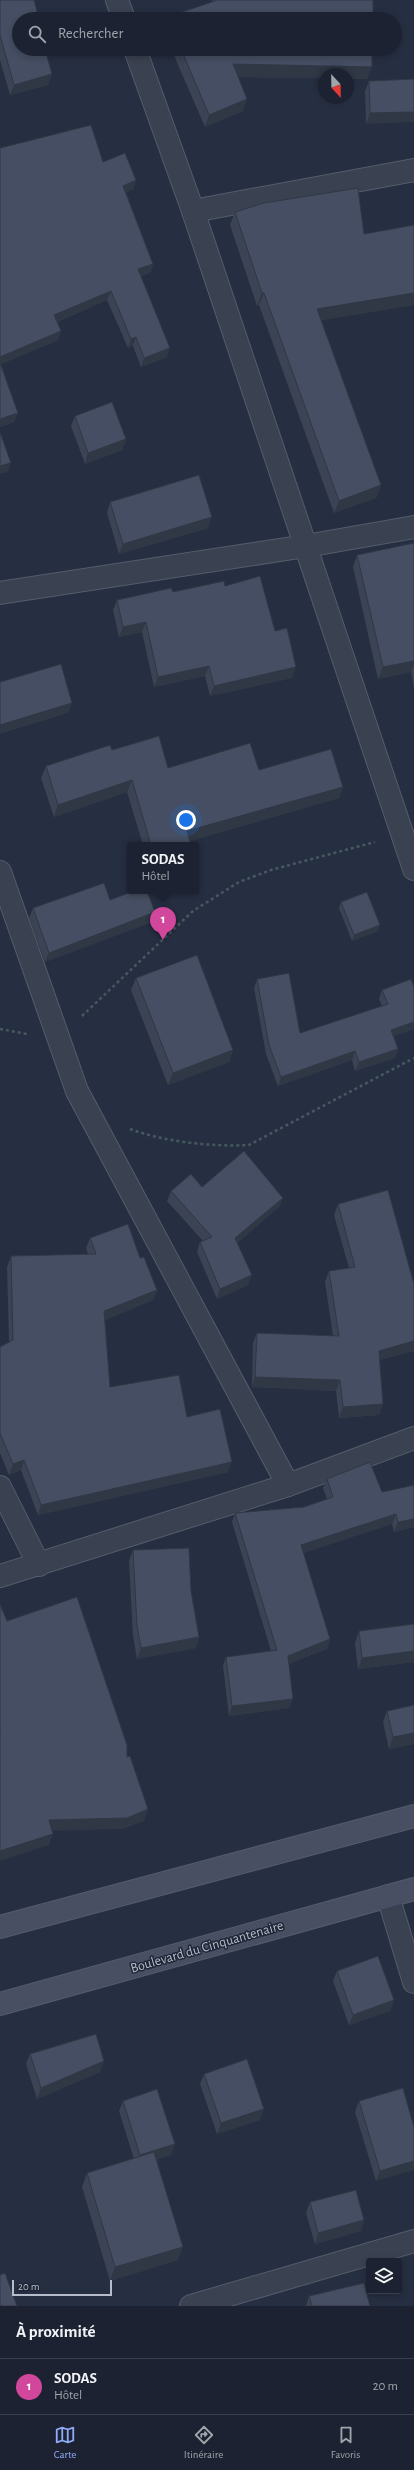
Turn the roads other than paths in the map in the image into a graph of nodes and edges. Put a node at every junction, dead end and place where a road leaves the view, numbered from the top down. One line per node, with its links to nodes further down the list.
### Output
1 (117, 0): 2 (street)
2 (121, 12)
3 (137, 56): 5 (street)
4 (414, 170): 5 (street)
5 (193, 211): 7 (street)
6 (414, 527): 7 (street)
7 (306, 546): 8 (street); 9 (street)
8 (0, 593)
9 (414, 869)
10 (0, 872): 12 (street)
11 (414, 1438): 12 (street)
12 (288, 1485): 14 (street)
13 (0, 1487): 14 (street)
14 (39, 1565): 15 (street)
15 (0, 1576)
16 (414, 1816): 19 (main road)
17 (414, 1889): 18 (main road, Boulevard du Cinquantenaire)
18 (388, 1896): 20 (street); 21 (main road, Boulevard du Cinquantenaire)
19 (0, 1927)
20 (414, 1982)
21 (0, 2004)
22 (414, 2240): 23 (street)
23 (197, 2305)

